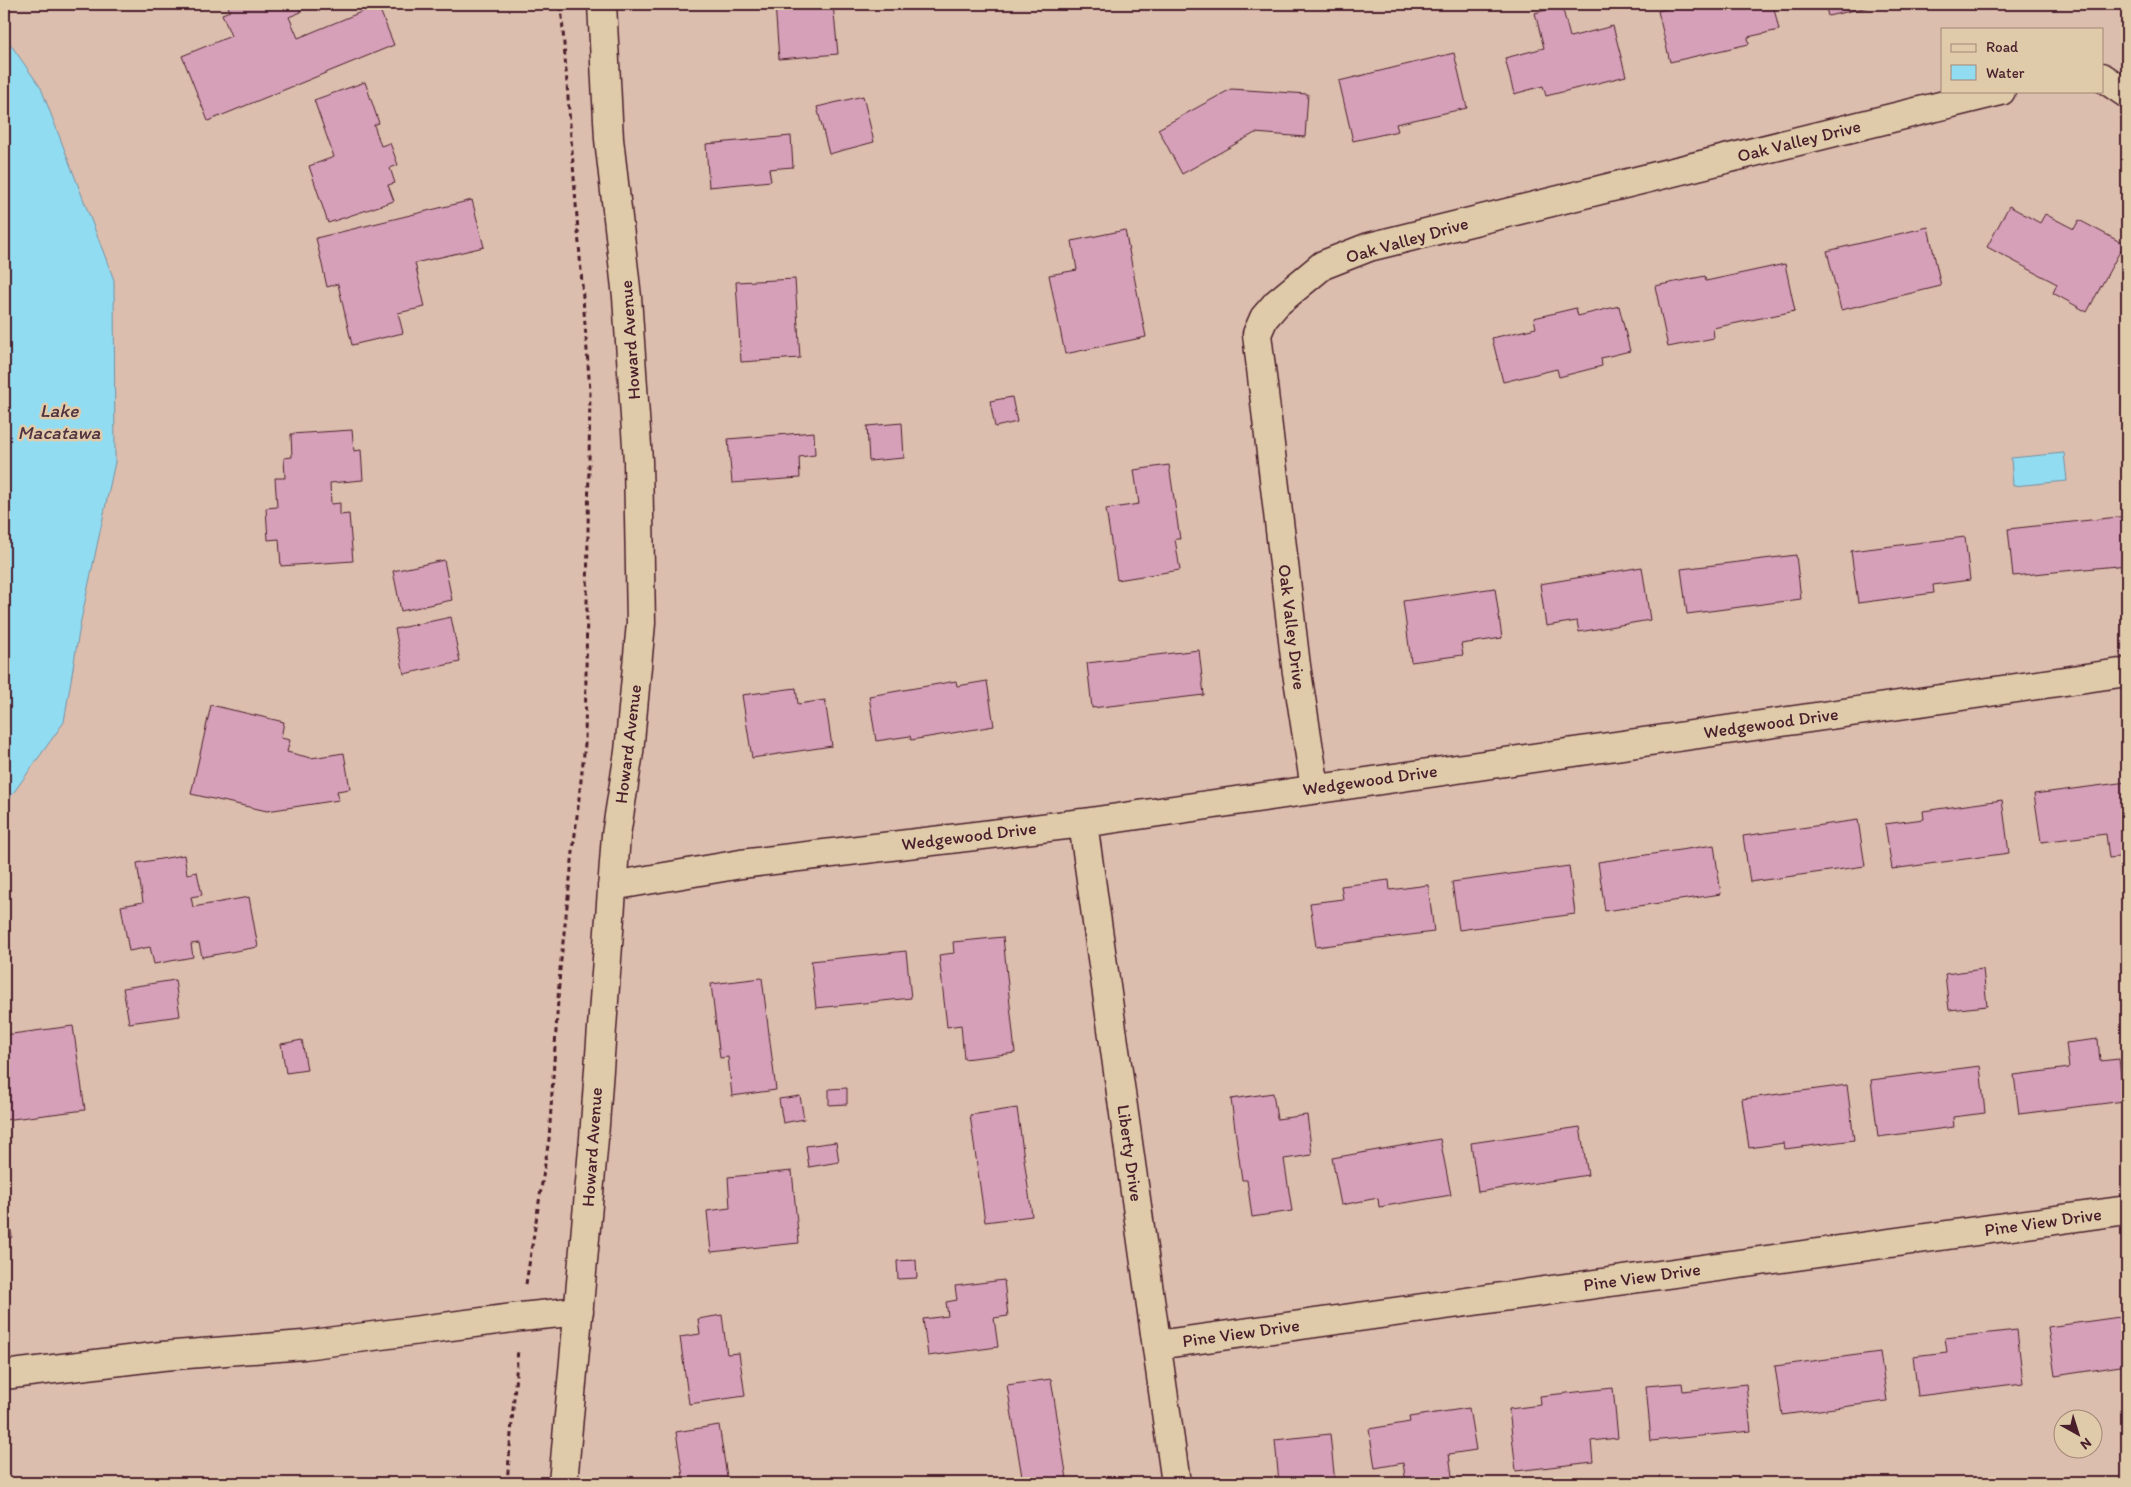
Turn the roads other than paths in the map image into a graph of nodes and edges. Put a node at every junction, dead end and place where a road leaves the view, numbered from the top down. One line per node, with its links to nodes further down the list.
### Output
1 (602, 4): 8 (street, Howard Avenue)
2 (2104, 78): 4 (street)
3 (1997, 92): 6 (street, Oak Valley Drive)
4 (2127, 94)
5 (2127, 672): 6 (street, Wedgewood Drive)
6 (1315, 788): 7 (street, Wedgewood Drive)
7 (1083, 823): 8 (street, Wedgewood Drive); 11 (street, Liberty Drive)
8 (612, 886): 10 (street, Howard Avenue)
9 (2127, 1210): 11 (street, Pine View Drive)
10 (579, 1311): 12 (street); 13 (street, Howard Avenue)
11 (1157, 1345): 14 (street, Liberty Drive)
12 (4, 1375)
13 (563, 1483)
14 (1176, 1483)

